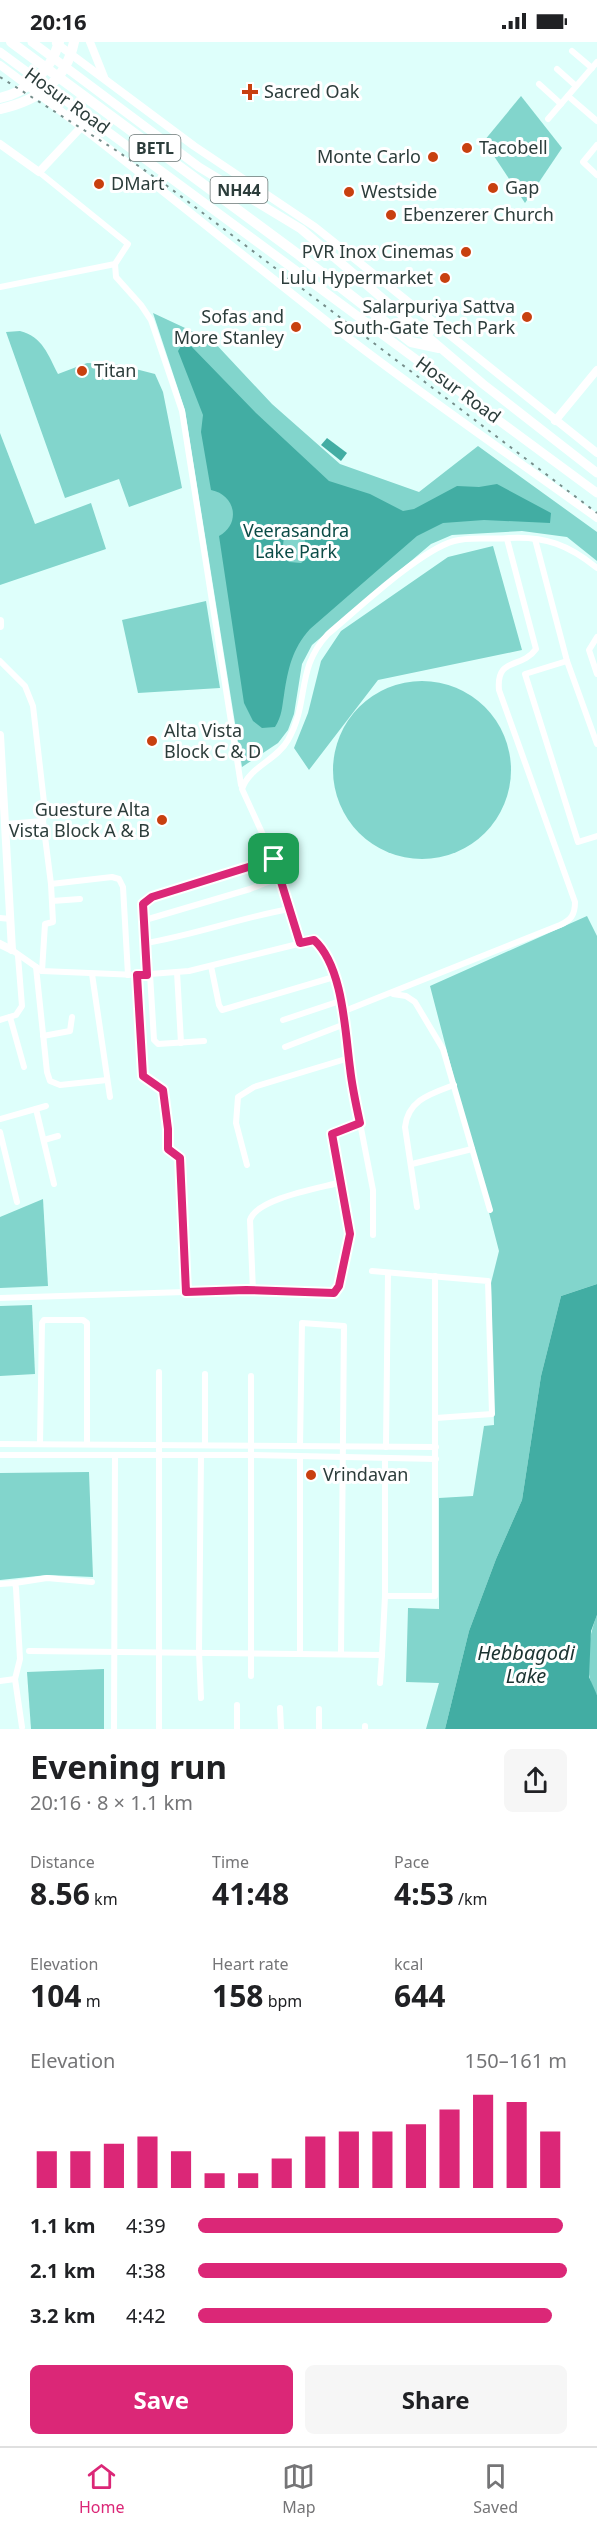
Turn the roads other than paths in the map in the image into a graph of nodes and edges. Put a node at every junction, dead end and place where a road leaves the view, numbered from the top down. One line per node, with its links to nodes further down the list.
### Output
1 (10, 42): 30 (highway, BETL)
2 (32, 42): 29 (highway, Hosur Road / NH44)
3 (57, 42): 11 (street); 15 (highway)
4 (74, 42): 17 (highway)
5 (90, 42): 11 (street)
6 (573, 51): 8 (street)
7 (0, 52): 18 (highway, Hosur Road / NH44)
8 (596, 64): 13 (street)
9 (0, 65): 21 (street)
10 (557, 69): 13 (street)
11 (105, 78): 28 (street)
12 (539, 84): 16 (street)
13 (576, 86): 14 (street)
14 (568, 96): 16 (street); 20 (street)
15 (0, 98)
16 (561, 104): 19 (street)
17 (0, 109)
18 (89, 118): 21 (street); 34 (highway, Hosur Road / NH44)
19 (548, 119)
20 (597, 121)
21 (82, 126): 24 (street); 38 (street)
22 (0, 144): 24 (street)
23 (597, 145): 25 (street)
24 (39, 172): 26 (street)
25 (597, 175)
26 (115, 264): 27 (street); 50 (street)
27 (0, 287)
28 (436, 324): 29 (highway); 32 (street)
29 (426, 336): 30 (highway, Hosur Road / NH44)
30 (439, 348): 33 (highway, Hosur Road / NH44)
31 (597, 370): 32 (street)
32 (555, 421): 35 (street)
33 (545, 434): 34 (highway); 36 (highway, Hosur Road / NH44)
34 (534, 447): 37 (highway, Hosur Road / NH44)
35 (597, 453)
36 (597, 473)
37 (597, 493)
38 (597, 518)
39 (507, 538): 40 (street); 50 (street); 77 (street)
40 (536, 539): 41 (street); 46 (street)
41 (597, 568)
42 (0, 621): 43 (street)
43 (0, 626)
44 (597, 637): 47 (street)
45 (0, 661): 51 (street)
46 (567, 661): 49 (street); 55 (street)
47 (597, 674)
48 (0, 735): 54 (street)
49 (597, 744)
50 (242, 789): 56 (street)
51 (45, 808): 52 (street); 53 (street)
52 (60, 808)
53 (43, 821): 54 (street); 58 (street)
54 (6, 824): 63 (street)
55 (597, 836)
56 (274, 859): 57 (street); 64 (street)
57 (280, 877): 61 (street); 64 (street)
58 (51, 884): 60 (street); 74 (street)
59 (80, 899): 60 (street)
60 (52, 901): 70 (street)
61 (289, 909): 65 (street); 66 (street)
62 (0, 918): 63 (street)
63 (11, 918): 68 (street)
64 (145, 920): 65 (street)
65 (146, 943): 73 (street)
66 (300, 943): 69 (street); 76 (street)
67 (0, 944): 68 (street)
68 (15, 953): 70 (street); 80 (street)
69 (211, 966): 71 (street); 76 (street)
70 (39, 969): 72 (street); 85 (street)
71 (177, 972): 73 (street); 87 (street)
72 (92, 974): 74 (street); 91 (street)
73 (148, 974): 75 (street); 87 (street)
74 (128, 975): 75 (street)
75 (137, 975): 114 (street)
76 (334, 977): 78 (street)
77 (393, 993): 79 (street); 92 (street)
78 (340, 1001): 79 (street); 83 (street)
79 (342, 1012): 84 (street)
80 (10, 1017): 82 (street); 90 (street)
81 (72, 1017): 85 (street)
82 (0, 1020)
83 (283, 1020)
84 (345, 1024): 88 (street); 89 (street)
85 (43, 1036): 91 (street)
86 (204, 1041): 87 (street)
87 (181, 1043)
88 (285, 1047)
89 (349, 1058): 97 (street); 103 (street)
90 (24, 1067)
91 (107, 1080): 93 (street)
92 (454, 1085): 101 (street); 102 (street)
93 (110, 1097)
94 (46, 1106): 95 (street)
95 (36, 1109): 96 (street); 100 (street)
96 (0, 1119)
97 (360, 1123): 104 (street); 109 (street)
98 (0, 1132): 106 (street)
99 (58, 1136): 100 (street)
100 (44, 1140): 105 (street)
101 (472, 1149): 102 (street); 108 (street)
102 (412, 1164): 107 (street)
103 (247, 1165)
104 (342, 1182): 113 (street); 113 (street)
105 (54, 1184)
106 (17, 1202)
107 (417, 1207)
108 (490, 1210)
109 (373, 1235)
110 (372, 1272): 111 (street)
111 (388, 1273): 112 (street); 128 (street)
112 (435, 1276): 119 (street); 119 (street)
113 (253, 1291): 114 (street)
114 (186, 1292): 115 (street)
115 (0, 1298)
116 (159, 1372): 123 (street)
117 (205, 1374): 124 (street)
118 (252, 1376): 125 (street)
119 (436, 1418): 129 (street)
120 (0, 1444): 121 (street)
121 (40, 1444): 122 (street); 122 (street)
122 (87, 1444): 123 (street)
123 (160, 1444): 124 (street); 132 (street)
124 (205, 1445): 125 (street)
125 (252, 1446): 126 (street); 134 (street)
126 (300, 1446): 127 (street); 127 (street)
127 (344, 1447): 128 (street); 136 (street)
128 (386, 1447): 129 (street)
129 (436, 1447): 138 (street)
130 (0, 1455): 131 (street)
131 (115, 1455): 132 (street); 144 (street)
132 (161, 1455): 133 (street); 145 (street)
133 (201, 1455): 134 (street); 146 (street)
134 (251, 1455): 135 (street); 147 (street)
135 (300, 1456): 136 (street); 148 (street)
136 (344, 1457): 137 (street); 149 (street)
137 (386, 1458): 138 (street); 142 (street)
138 (436, 1459): 142 (street)
139 (92, 1582): 140 (street)
140 (15, 1583): 141 (street); 152 (street)
141 (0, 1584)
142 (385, 1596): 150 (street)
143 (29, 1651): 144 (street)
144 (114, 1652): 145 (street); 160 (street)
145 (159, 1652): 146 (street); 161 (street)
146 (199, 1652): 147 (street); 155 (street)
147 (251, 1653): 148 (street); 151 (street)
148 (300, 1654): 149 (street)
149 (341, 1654): 150 (street)
150 (382, 1655): 154 (street)
151 (251, 1676)
152 (15, 1679): 153 (street); 159 (street)
153 (0, 1681)
154 (380, 1683)
155 (201, 1698)
156 (237, 1705): 162 (street)
157 (280, 1708): 163 (street)
158 (320, 1709): 164 (street)
159 (22, 1727)
160 (114, 1729)
161 (159, 1729)
162 (237, 1729)
163 (281, 1729)
164 (319, 1729)

